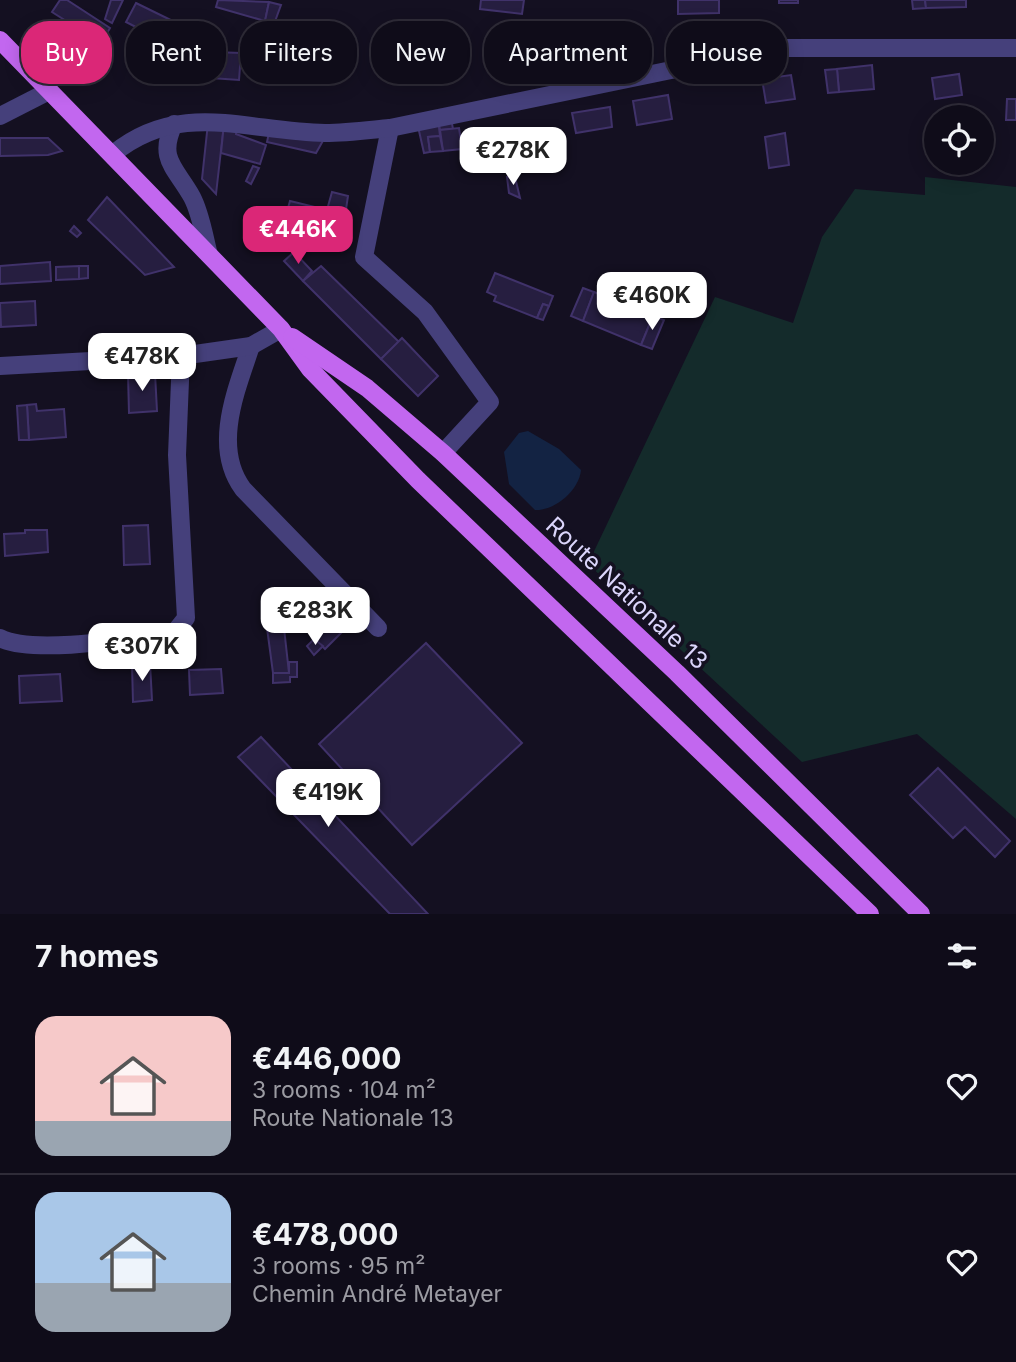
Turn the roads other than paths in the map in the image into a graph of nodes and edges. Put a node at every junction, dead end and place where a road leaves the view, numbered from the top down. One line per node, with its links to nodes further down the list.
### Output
1 (0, 40): 3 (main road, Route Nationale 13)
2 (1016, 48): 6 (street)
3 (49, 91): 4 (street); 7 (main road, Route Nationale 13)
4 (0, 116)
5 (174, 124): 6 (street); 7 (street); 8 (street)
6 (390, 128): 13 (street)
7 (113, 155): 8 (main road, Route Nationale 13)
8 (209, 255): 9 (main road, Route Nationale 13)
9 (281, 329): 10 (street); 13 (main road, Route Nationale 13); 16 (main road, Route Nationale 13)
10 (251, 346): 11 (street); 14 (street)
11 (181, 356): 12 (street); 15 (street)
12 (0, 366)
13 (443, 453): 17 (main road, Route Nationale 13)
14 (378, 628)
15 (0, 638)
16 (870, 914)
17 (921, 914)

